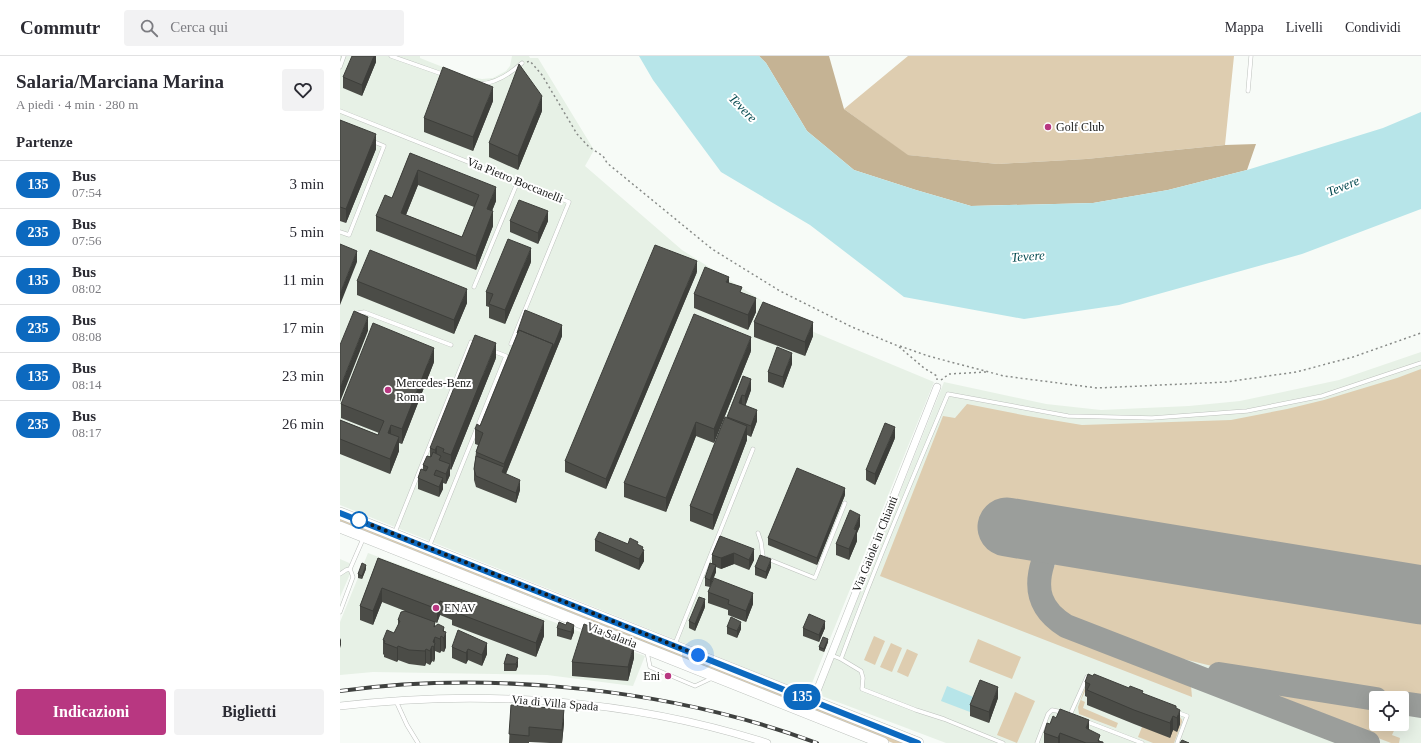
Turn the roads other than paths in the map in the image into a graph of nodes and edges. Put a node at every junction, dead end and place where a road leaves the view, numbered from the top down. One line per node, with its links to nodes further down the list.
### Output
1 (344, 56): 5 (lane)
2 (391, 56): 6 (lane)
3 (1251, 56): 8 (lane)
4 (522, 63): 7 (lane)
5 (340, 67)
6 (451, 77)
7 (474, 83)
8 (1248, 92)
9 (340, 111): 11 (lane, Via Pietro Boccanelli)
10 (370, 140): 12 (lane)
11 (518, 181): 13 (lane); 15 (lane, Via Pietro Boccanelli)
12 (340, 232)
13 (474, 287)
14 (354, 322): 16 (lane)
15 (512, 344)
16 (451, 345)
17 (478, 345): 26 (lane)
18 (485, 348): 28 (lane)
19 (1421, 363): 35 (lane)
20 (937, 387): 34 (street, Via Gaiole in Chianti)
21 (753, 449): 32 (lane)
22 (845, 503): 25 (lane)
23 (340, 513): 26 (main road, Via Salaria)
24 (340, 527): 27 (main road, Via Salaria)
25 (758, 533)
26 (394, 534): 28 (main road, Via Salaria)
27 (364, 537): 29 (lane); 33 (main road, Via Salaria)
28 (429, 548): 32 (main road, Via Salaria)
29 (350, 569): 30 (lane); 31 (lane)
30 (340, 574)
31 (340, 612)
32 (674, 646): 39 (main road, Via Salaria)
33 (647, 648): 36 (main road, Via Salaria); 36 (lane)
34 (831, 655): 35 (lane); 39 (street, Via Gaiole in Chianti)
35 (841, 659): 49 (lane)
36 (716, 676): 47 (main road, Via Salaria)
37 (1094, 680): 42 (lane)
38 (396, 701): 40 (street, Via di Villa Spada); 45 (lane); 46 (street, Via di Villa Spada)
39 (813, 701): 48 (main road, Via Salaria)
40 (340, 706)
41 (1173, 710): 52 (lane)
42 (1070, 715): 43 (lane); 50 (lane)
43 (1077, 718)
44 (1084, 720): 51 (lane)
45 (418, 743)
46 (767, 743)
47 (883, 743)
48 (918, 743)
49 (1003, 743)
50 (1037, 743)
51 (1142, 743)
52 (1177, 743)

